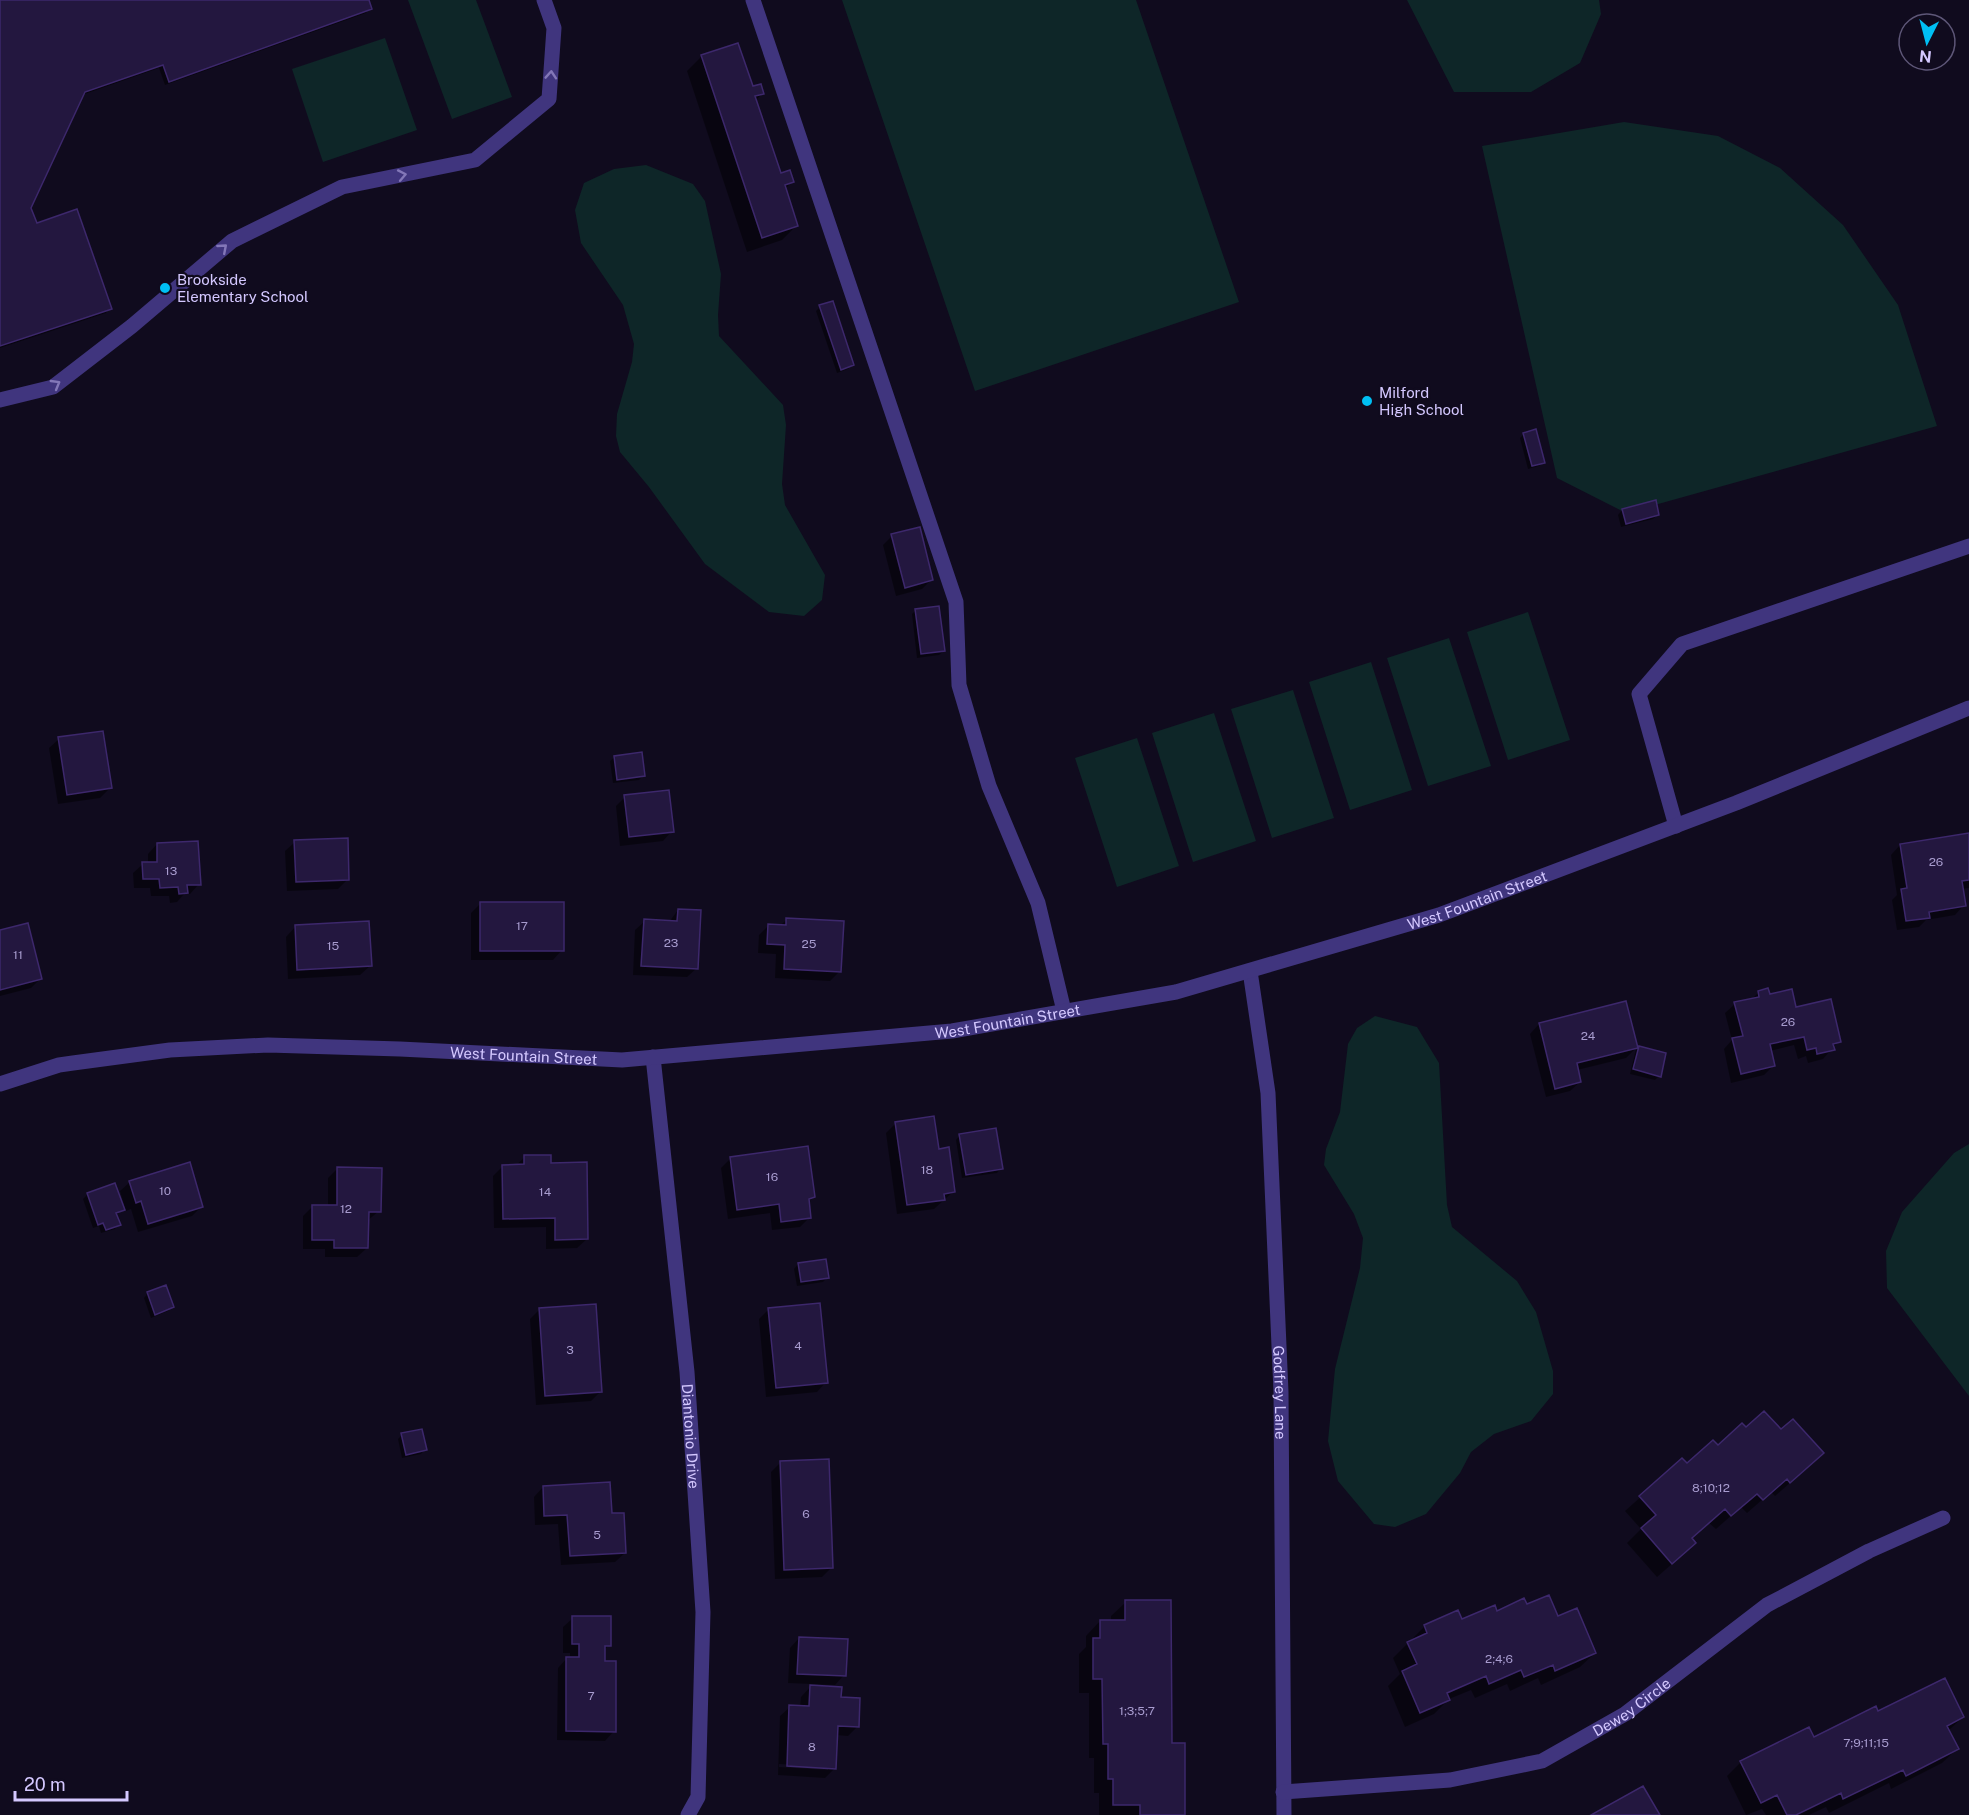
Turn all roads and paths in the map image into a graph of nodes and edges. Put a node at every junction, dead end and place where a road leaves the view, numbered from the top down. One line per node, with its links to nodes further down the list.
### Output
1 (544, 0): 3 (street, one-way to 1)
2 (753, 0): 8 (street)
3 (0, 400)
4 (1969, 546): 6 (street)
5 (1969, 708): 6 (street, West Fountain Street)
6 (1676, 826): 7 (street, West Fountain Street)
7 (1250, 971): 8 (street, West Fountain Street); 12 (street, Godfrey Lane)
8 (1065, 1011): 9 (street, West Fountain Street)
9 (653, 1057): 10 (street, West Fountain Street); 13 (street, Diantonio Drive)
10 (0, 1084)
11 (1943, 1518): 12 (street, Dewey Circle)
12 (1284, 1792): 14 (street, Godfrey Lane)
13 (688, 1815)
14 (1284, 1815)

